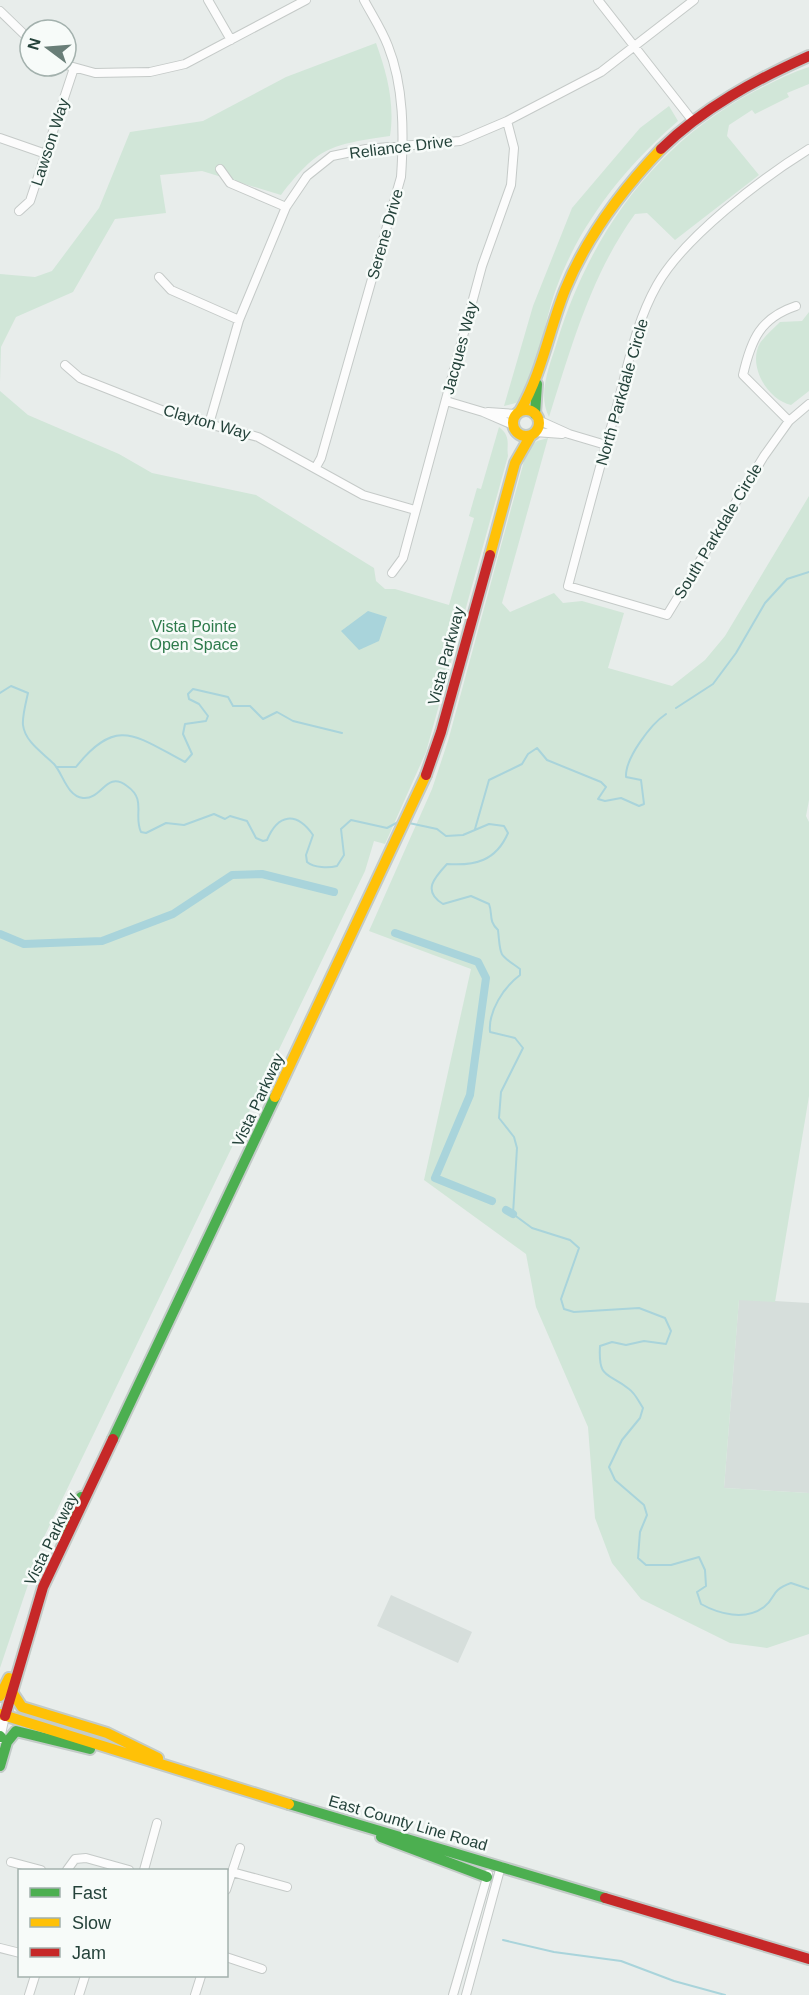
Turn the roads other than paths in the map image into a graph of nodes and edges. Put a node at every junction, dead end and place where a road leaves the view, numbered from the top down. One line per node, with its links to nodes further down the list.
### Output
1 (208, 0): 8 (street)
2 (306, 0): 8 (street)
3 (364, 0): 16 (street, Serene Drive)
4 (598, 0): 9 (street)
5 (694, 0): 9 (street, Reliance Drive)
6 (0, 11): 7 (street)
7 (18, 28)
8 (231, 40): 11 (street)
9 (633, 46): 13 (street); 14 (street, Reliance Drive)
10 (809, 56): 13 (street)
11 (78, 69)
12 (71, 78): 18 (street, Lawson Way)
13 (692, 120): 26 (street)
14 (507, 121): 16 (street, Reliance Drive); 27 (street, Jacques Way)
15 (0, 138): 18 (street)
16 (403, 146): 20 (street, Reliance Drive); 39 (street, Serene Drive)
17 (809, 149): 37 (street, North Parkdale Circle)
18 (46, 154): 21 (street, Lawson Way)
19 (220, 169): 20 (street)
20 (286, 207): 24 (street, Reliance Drive)
21 (19, 212)
22 (159, 277): 24 (street)
23 (796, 306): 32 (street)
24 (239, 320): 33 (street, Reliance Drive)
25 (65, 365): 33 (street, Clayton Way)
26 (538, 377): 30 (street); 31 (street)
27 (446, 401): 29 (street); 40 (street, Jacques Way)
28 (809, 404): 32 (street, South Parkdale Circle)
29 (483, 412): 30 (street); 34 (street)
30 (518, 412): 31 (street); 34 (street)
31 (537, 417): 35 (street); 36 (street)
32 (789, 421): 42 (street, South Parkdale Circle)
33 (209, 424): 39 (street, Clayton Way)
34 (515, 429): 35 (street); 38 (street, Vista Parkway)
35 (533, 434): 36 (street); 38 (street, Vista Parkway)
36 (570, 434): 37 (street)
37 (606, 445): 42 (street, North Parkdale Circle)
38 (515, 463): 43 (street, Vista Parkway)
39 (316, 467): 40 (street, Clayton Way)
40 (415, 510): 41 (street, Jacques Way)
41 (392, 573)
42 (610, 598)
43 (106, 1458): 44 (street, Vista Parkway); 45 (street)
44 (12, 1692): 46 (street, Vista Parkway); 49 (street)
45 (0, 1696)
46 (3, 1715): 47 (street, Vista Parkway); 49 (street, East County Line Road)
47 (0, 1737)
48 (0, 1766): 49 (street)
49 (189, 1774): 50 (street, East County Line Road)
50 (305, 1808): 54 (street, East County Line Road); 60 (street)
51 (157, 1823): 58 (street)
52 (240, 1848): 59 (street)
53 (11, 1862): 55 (street)
54 (496, 1865): 60 (street); 66 (street, East County Line Road); 75 (street)
55 (37, 1869)
56 (68, 1869): 57 (street)
57 (116, 1869)
58 (144, 1869)
59 (232, 1872): 61 (street); 62 (street)
60 (487, 1877): 74 (street)
61 (228, 1884)
62 (287, 1887)
63 (0, 1948): 64 (street)
64 (18, 1952)
65 (228, 1959): 67 (street)
66 (809, 1959)
67 (262, 1969)
68 (35, 1977): 71 (street)
69 (85, 1977): 72 (street)
70 (201, 1977): 73 (street)
71 (29, 1995)
72 (79, 1995)
73 (195, 1995)
74 (453, 1995)
75 (466, 1995)

